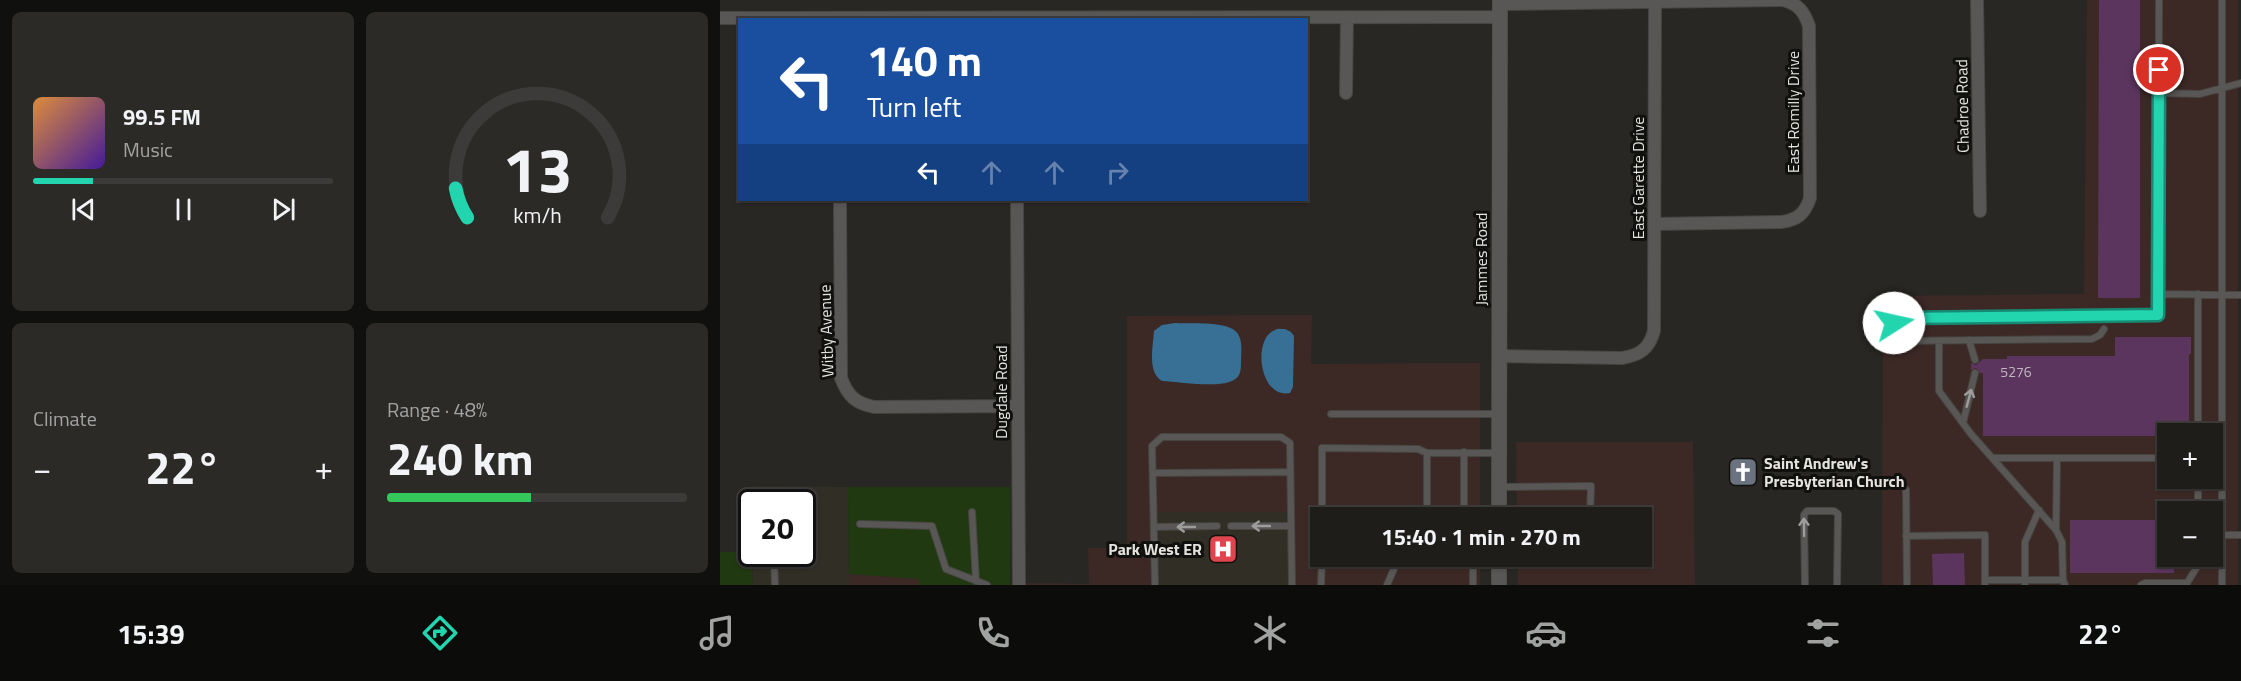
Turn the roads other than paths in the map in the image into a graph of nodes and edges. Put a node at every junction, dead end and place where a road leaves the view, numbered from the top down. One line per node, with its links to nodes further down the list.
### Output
1 (1977, 0): 17 (street, Chadroe Road)
2 (2159, 0): 14 (lane)
3 (2222, 0): 12 (lane)
4 (1655, 2): 5 (street); 18 (street, East Garette Drive); 18 (street, East Romilly Drive)
5 (1499, 7): 6 (street); 26 (street, Jammes Road)
6 (1347, 17): 10 (street); 13 (street)
7 (720, 18): 8 (street)
8 (839, 18): 9 (street)
9 (1016, 18): 10 (street)
10 (1194, 18)
11 (2241, 83): 12 (lane)
12 (2223, 89): 14 (lane); 21 (lane)
13 (1347, 93)
14 (2159, 93): 19 (lane)
15 (840, 201): 29 (street, Witby Avenue)
16 (1017, 201): 29 (street, Dugdale Road)
17 (1980, 211)
18 (1654, 224): 26 (street, East Garette Drive)
19 (2158, 294): 20 (lane); 25 (lane)
20 (2198, 294): 21 (lane); 33 (lane)
21 (2223, 295): 22 (lane); 44 (lane)
22 (2241, 295)
23 (2104, 328): 24 (lane)
24 (1969, 340): 25 (lane); 27 (lane)
25 (1939, 341): 32 (lane)
26 (1499, 356): 31 (street, Jammes Road)
27 (1975, 360)
28 (1975, 373): 32 (lane, one-way to 28)
29 (1018, 406): 75 (street, Dugdale Road)
30 (1331, 414): 31 (lane)
31 (1499, 414): 36 (street, Jammes Road)
32 (1963, 423): 37 (lane)
33 (2198, 423)
34 (1464, 452): 35 (lane); 36 (lane); 47 (lane)
35 (1427, 453): 45 (lane); 46 (lane)
36 (1499, 453): 42 (street, Jammes Road)
37 (1993, 458): 38 (lane); 50 (lane)
38 (2057, 458): 39 (lane); 57 (lane)
39 (2157, 458)
40 (1290, 472): 41 (lane); 41 (lane); 55 (lane)
41 (1153, 473): 56 (lane)
42 (1499, 487): 48 (street, Jammes Road); 49 (lane)
43 (1906, 490): 60 (lane)
44 (2222, 501)
45 (1322, 507)
46 (1427, 507)
47 (1464, 507)
48 (1499, 507)
49 (1590, 507)
50 (2039, 510): 57 (lane); 71 (lane)
51 (972, 512): 68 (lane)
52 (860, 524): 68 (lane)
53 (1217, 526): 56 (lane, one-way to 56)
54 (1231, 526): 55 (lane, one-way to 54)
55 (1291, 526): 77 (lane)
56 (1154, 527): 76 (lane)
57 (2056, 530): 69 (lane)
58 (2223, 535): 59 (lane)
59 (2241, 535)
60 (1906, 536): 70 (lane); 84 (lane)
61 (774, 567): 73 (lane)
62 (1322, 567): 78 (lane)
63 (1395, 567): 79 (lane)
64 (1473, 567): 80 (lane)
65 (1499, 567): 81 (street)
66 (2197, 567): 72 (lane)
67 (2222, 567): 86 (lane)
68 (976, 581): 74 (lane)
69 (2064, 582): 71 (lane)
70 (1985, 583): 71 (lane)
71 (2025, 583)
72 (2187, 584): 85 (lane)
73 (775, 585)
74 (987, 585)
75 (1018, 585)
76 (1155, 585)
77 (1292, 585)
78 (1321, 585)
79 (1387, 585)
80 (1473, 585)
81 (1499, 585)
82 (1805, 585): 83 (lane, one-way to 83)
83 (1838, 585)
84 (1907, 585)
85 (2141, 585)
86 (2222, 585)

